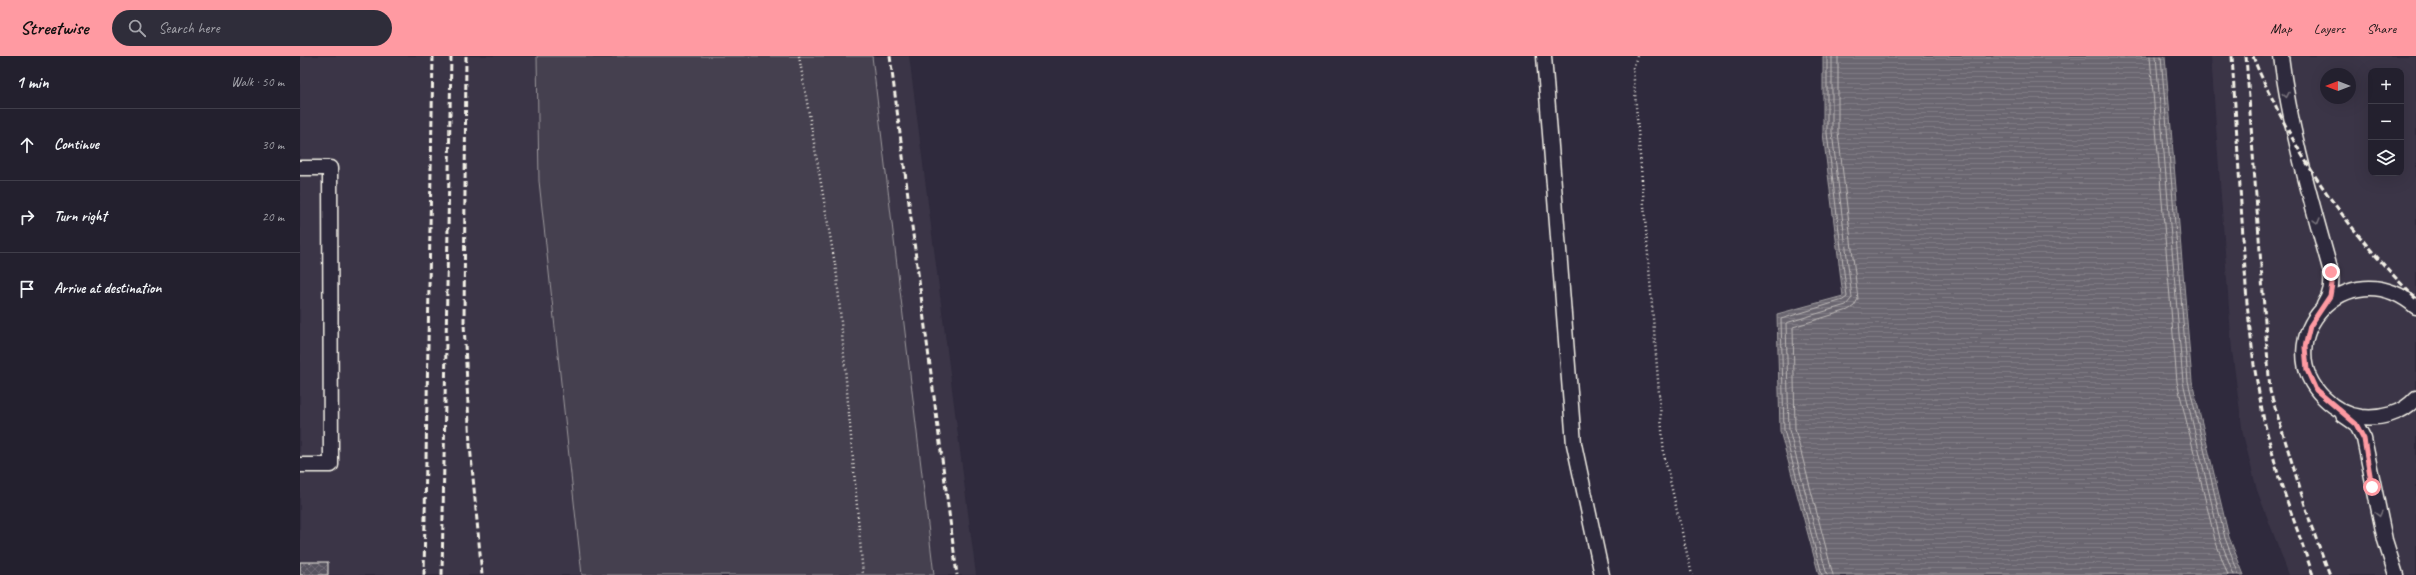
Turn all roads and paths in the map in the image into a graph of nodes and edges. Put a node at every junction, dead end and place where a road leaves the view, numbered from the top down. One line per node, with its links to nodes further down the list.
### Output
1 (799, 56): 11 (path)
2 (1544, 56): 12 (lane)
3 (1637, 56): 13 (path)
4 (2281, 56): 6 (lane, one-way to 6)
5 (300, 168): 10 (lane)
6 (2322, 307): 7 (lane); 9 (lane)
7 (2416, 307)
8 (2414, 401): 9 (lane)
9 (2332, 406): 14 (lane, one-way to 14)
10 (300, 466)
11 (863, 575)
12 (1602, 575)
13 (1692, 575)
14 (2396, 575)

